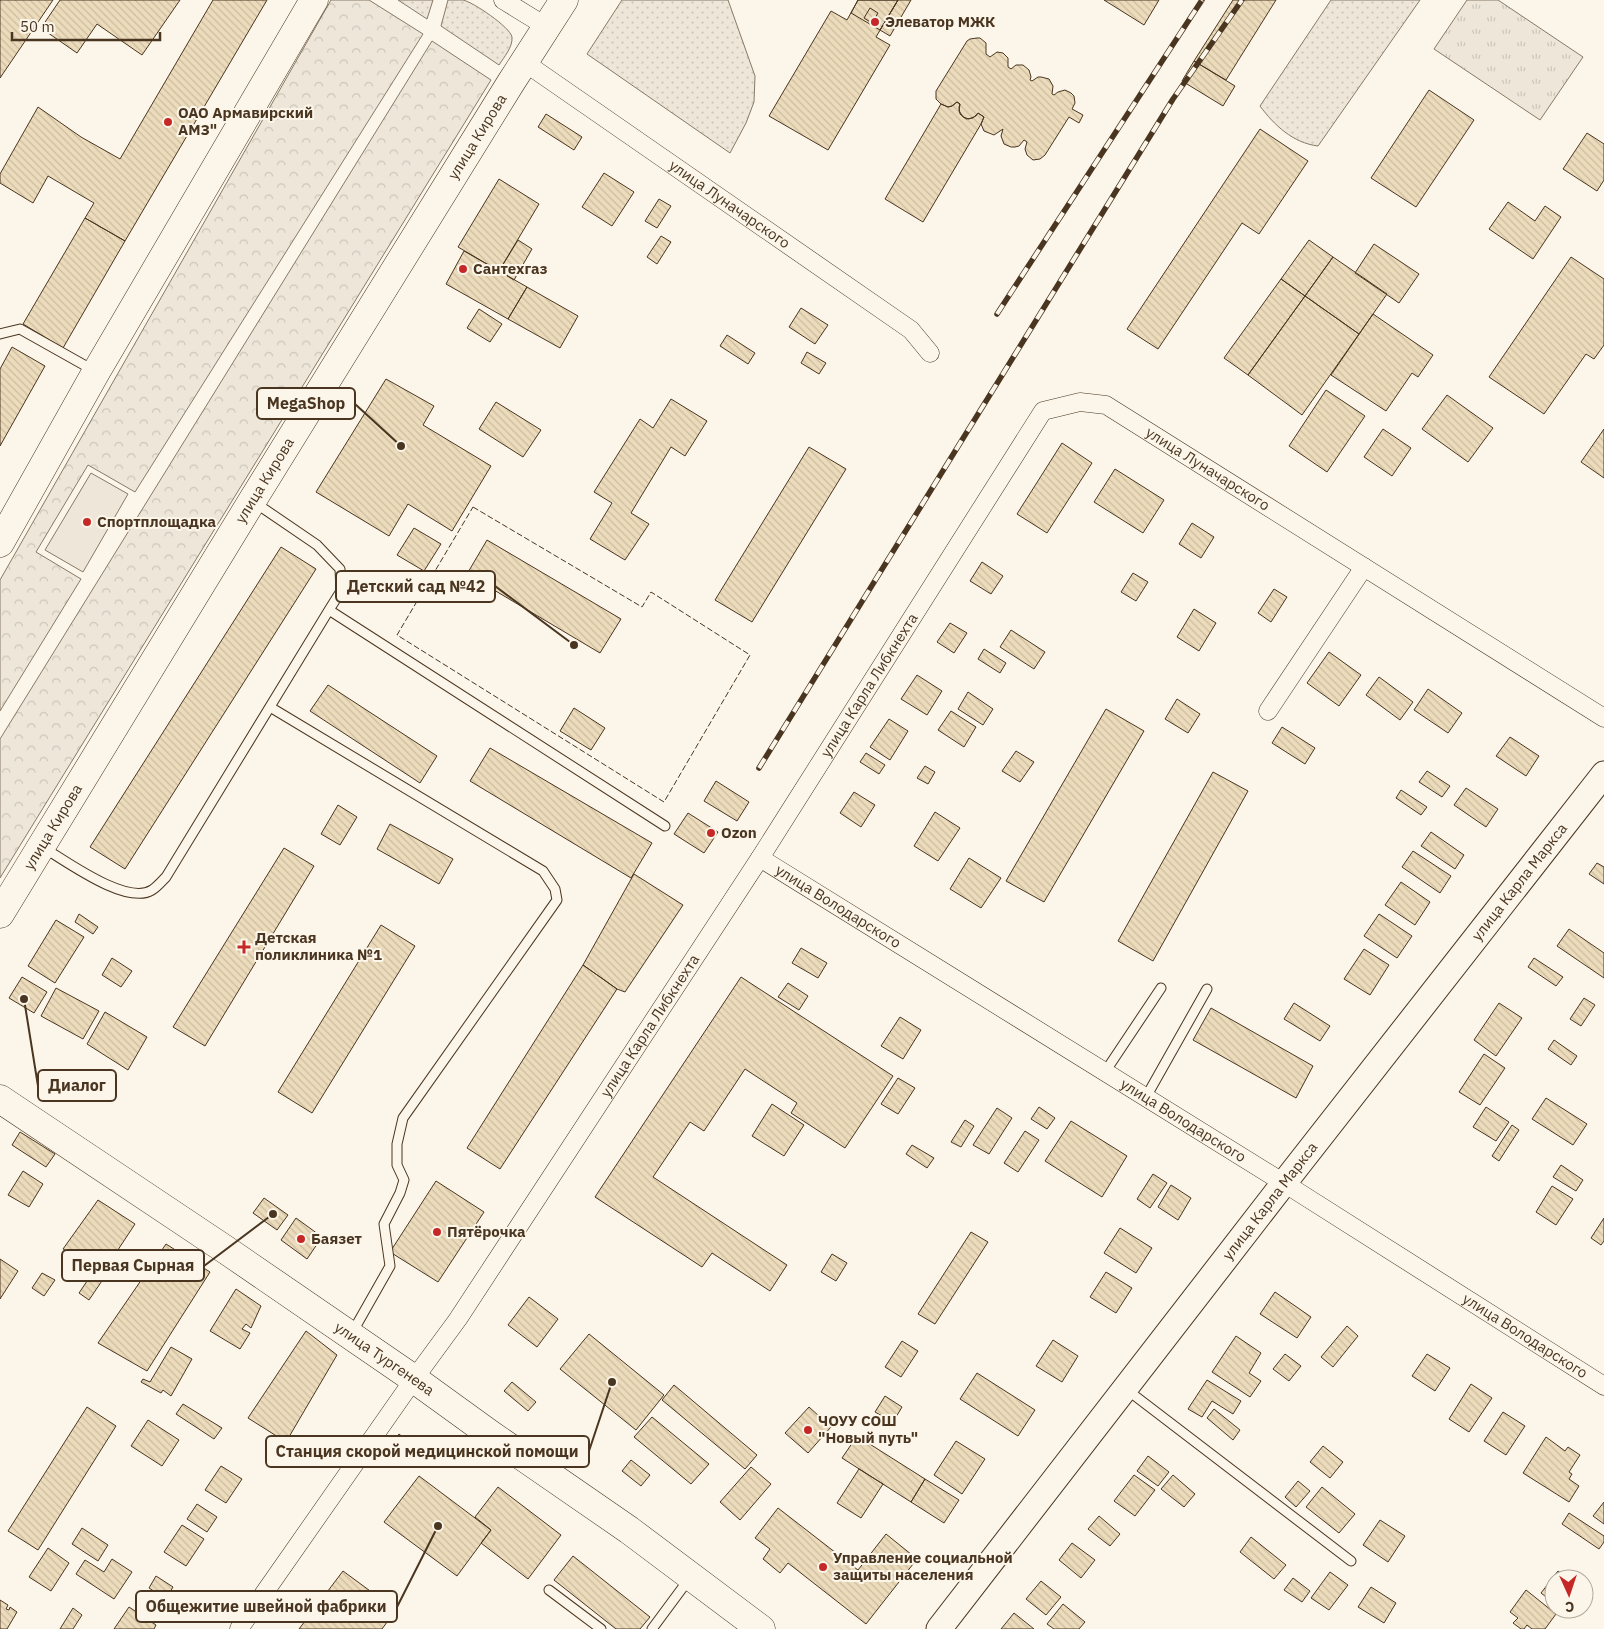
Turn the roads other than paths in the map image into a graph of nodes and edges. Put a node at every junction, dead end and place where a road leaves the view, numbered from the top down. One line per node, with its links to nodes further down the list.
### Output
1 (314, 0): 8 (main road)
2 (503, 0): 4 (street)
3 (564, 0): 4 (main road, улица Кирова)
4 (547, 27): 5 (main road, улица Кирова)
5 (524, 62): 7 (street, улица Луначарского); 10 (main road, улица Кирова)
6 (0, 334): 8 (lane)
7 (930, 353)
8 (96, 372): 11 (main road)
9 (1044, 411): 12 (street, улица Луначарского); 20 (street, улица Карла Либкнехта)
10 (252, 501): 13 (lane); 19 (main road, улица Кирова)
11 (0, 543)
12 (1364, 567): 15 (street); 16 (street, улица Луначарского)
13 (329, 610): 14 (lane); 18 (lane)
14 (270, 707): 19 (lane); 28 (lane)
15 (1268, 711)
16 (1604, 718)
17 (1604, 774): 27 (street, улица Карла Маркса)
18 (665, 826)
19 (41, 846): 21 (main road, улица Кирова)
20 (760, 858): 24 (street, улица Володарского); 29 (street, улица Карла Либкнехта)
21 (0, 914)
22 (1161, 988): 24 (lane)
23 (1207, 989): 25 (lane)
24 (1105, 1072): 25 (street, улица Володарского)
25 (1146, 1097): 27 (street, улица Володарского)
26 (0, 1098): 28 (main road, улица Тургенева)
27 (1284, 1183): 30 (street, улица Володарского); 31 (street, улица Карла Маркса)
28 (351, 1336): 29 (main road, улица Тургенева)
29 (414, 1379): 33 (main road, улица Тургенева); 35 (street, улица Карла Либкнехта)
30 (1604, 1386)
31 (1125, 1389): 32 (lane); 39 (street, улица Карла Маркса)
32 (1351, 1560)
33 (691, 1576): 37 (lane); 38 (main road, улица Тургенева)
34 (549, 1590): 36 (lane)
35 (239, 1629)
36 (600, 1629)
37 (652, 1629)
38 (761, 1629)
39 (939, 1629)

